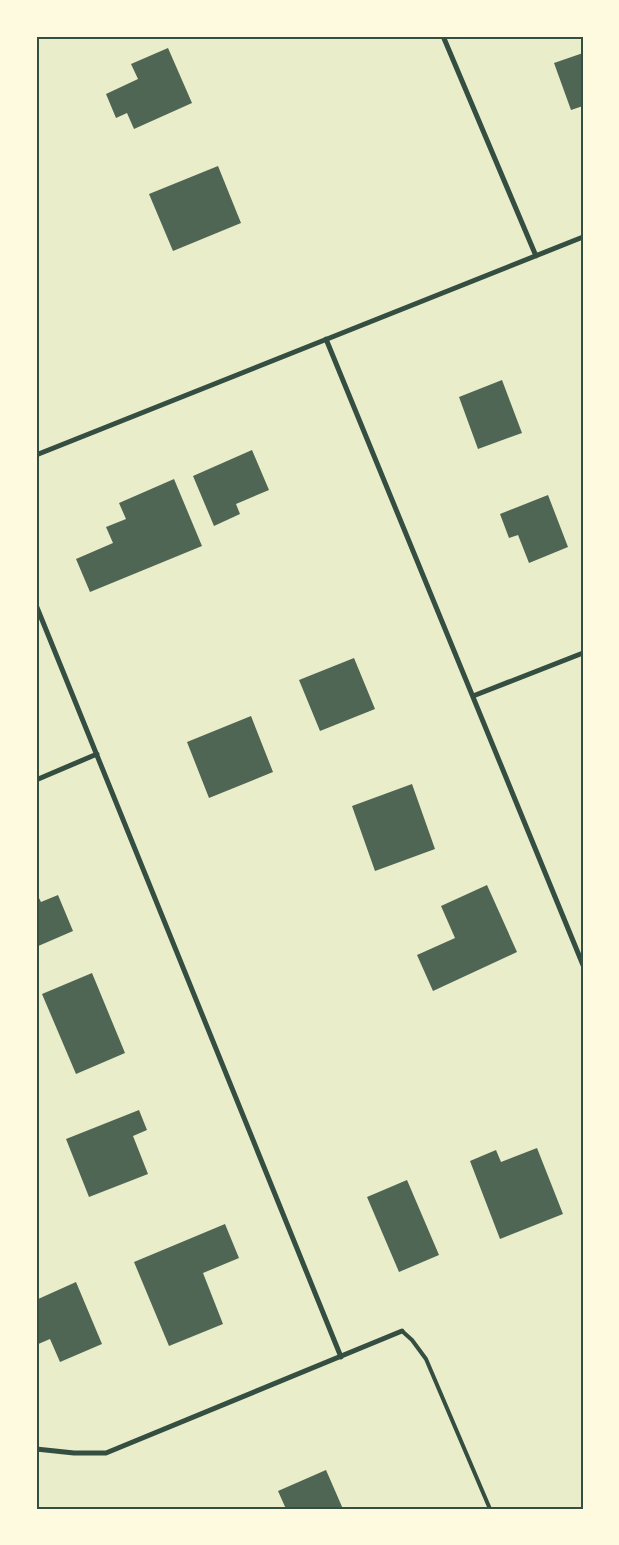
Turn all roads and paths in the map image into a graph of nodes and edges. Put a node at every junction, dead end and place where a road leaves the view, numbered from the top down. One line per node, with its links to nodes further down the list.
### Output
1 (443, 36): 3 (street)
2 (583, 237): 3 (street)
3 (536, 256): 4 (street)
4 (326, 339): 5 (street); 8 (street)
5 (36, 455)
6 (36, 604): 9 (street)
7 (583, 653): 8 (street)
8 (473, 696): 11 (street)
9 (97, 754): 10 (street); 13 (street)
10 (36, 780)
11 (583, 964)
12 (402, 1332): 13 (street); 15 (lane)
13 (341, 1357): 14 (street)
14 (36, 1449)
15 (490, 1509)

